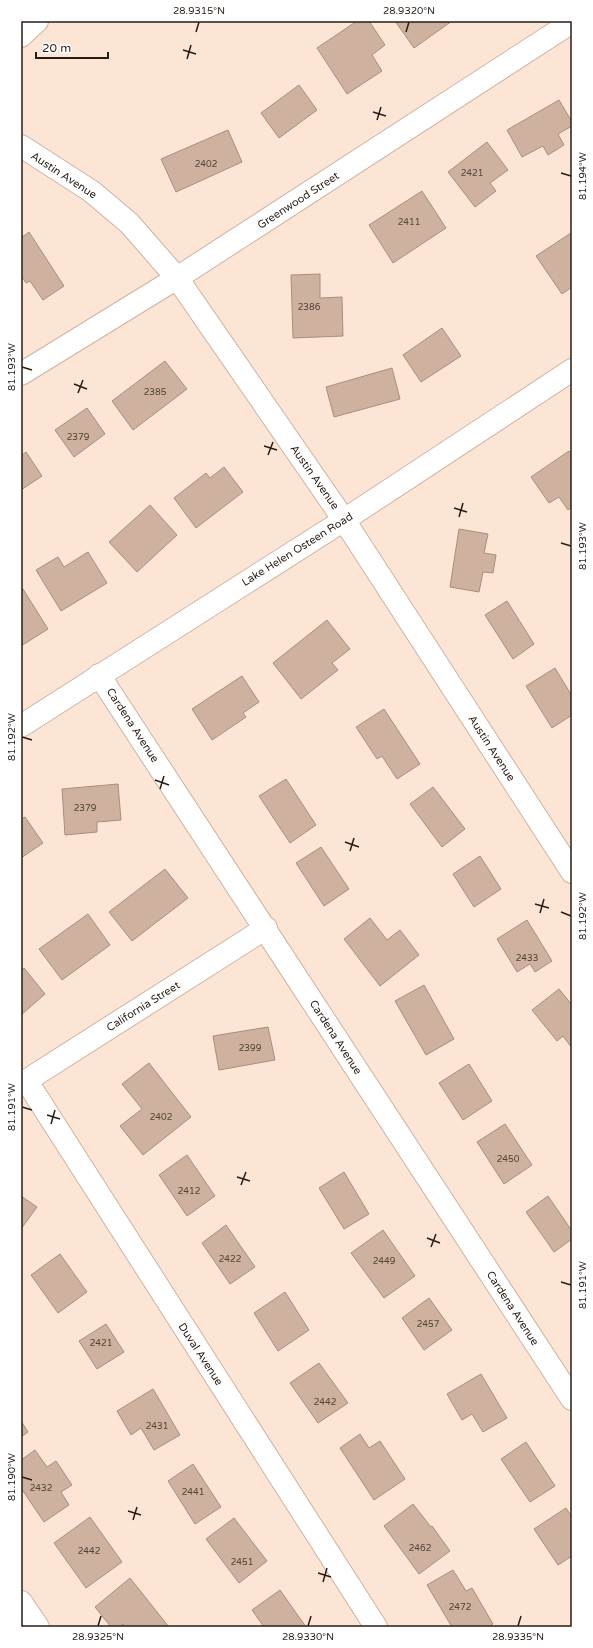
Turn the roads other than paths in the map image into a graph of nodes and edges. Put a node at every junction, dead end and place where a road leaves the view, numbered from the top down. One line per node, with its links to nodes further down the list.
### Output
1 (37, 21): 3 (street)
2 (572, 22): 5 (street, Greenwood Street)
3 (21, 36)
4 (21, 146): 5 (street, Austin Avenue)
5 (177, 278): 7 (street, Greenwood Street); 8 (street, Austin Avenue)
6 (572, 370): 8 (street, Lake Helen Osteen Road)
7 (21, 374)
8 (344, 520): 9 (street, Lake Helen Osteen Road); 11 (street, Austin Avenue)
9 (100, 675): 10 (street, Lake Helen Osteen Road); 12 (street, Cardena Avenue)
10 (21, 726)
11 (572, 872)
12 (266, 928): 13 (street, California Street); 14 (street, Cardena Avenue)
13 (24, 1082): 17 (street, Duval Avenue)
14 (572, 1399)
15 (21, 1602): 16 (street)
16 (38, 1627)
17 (376, 1627)

